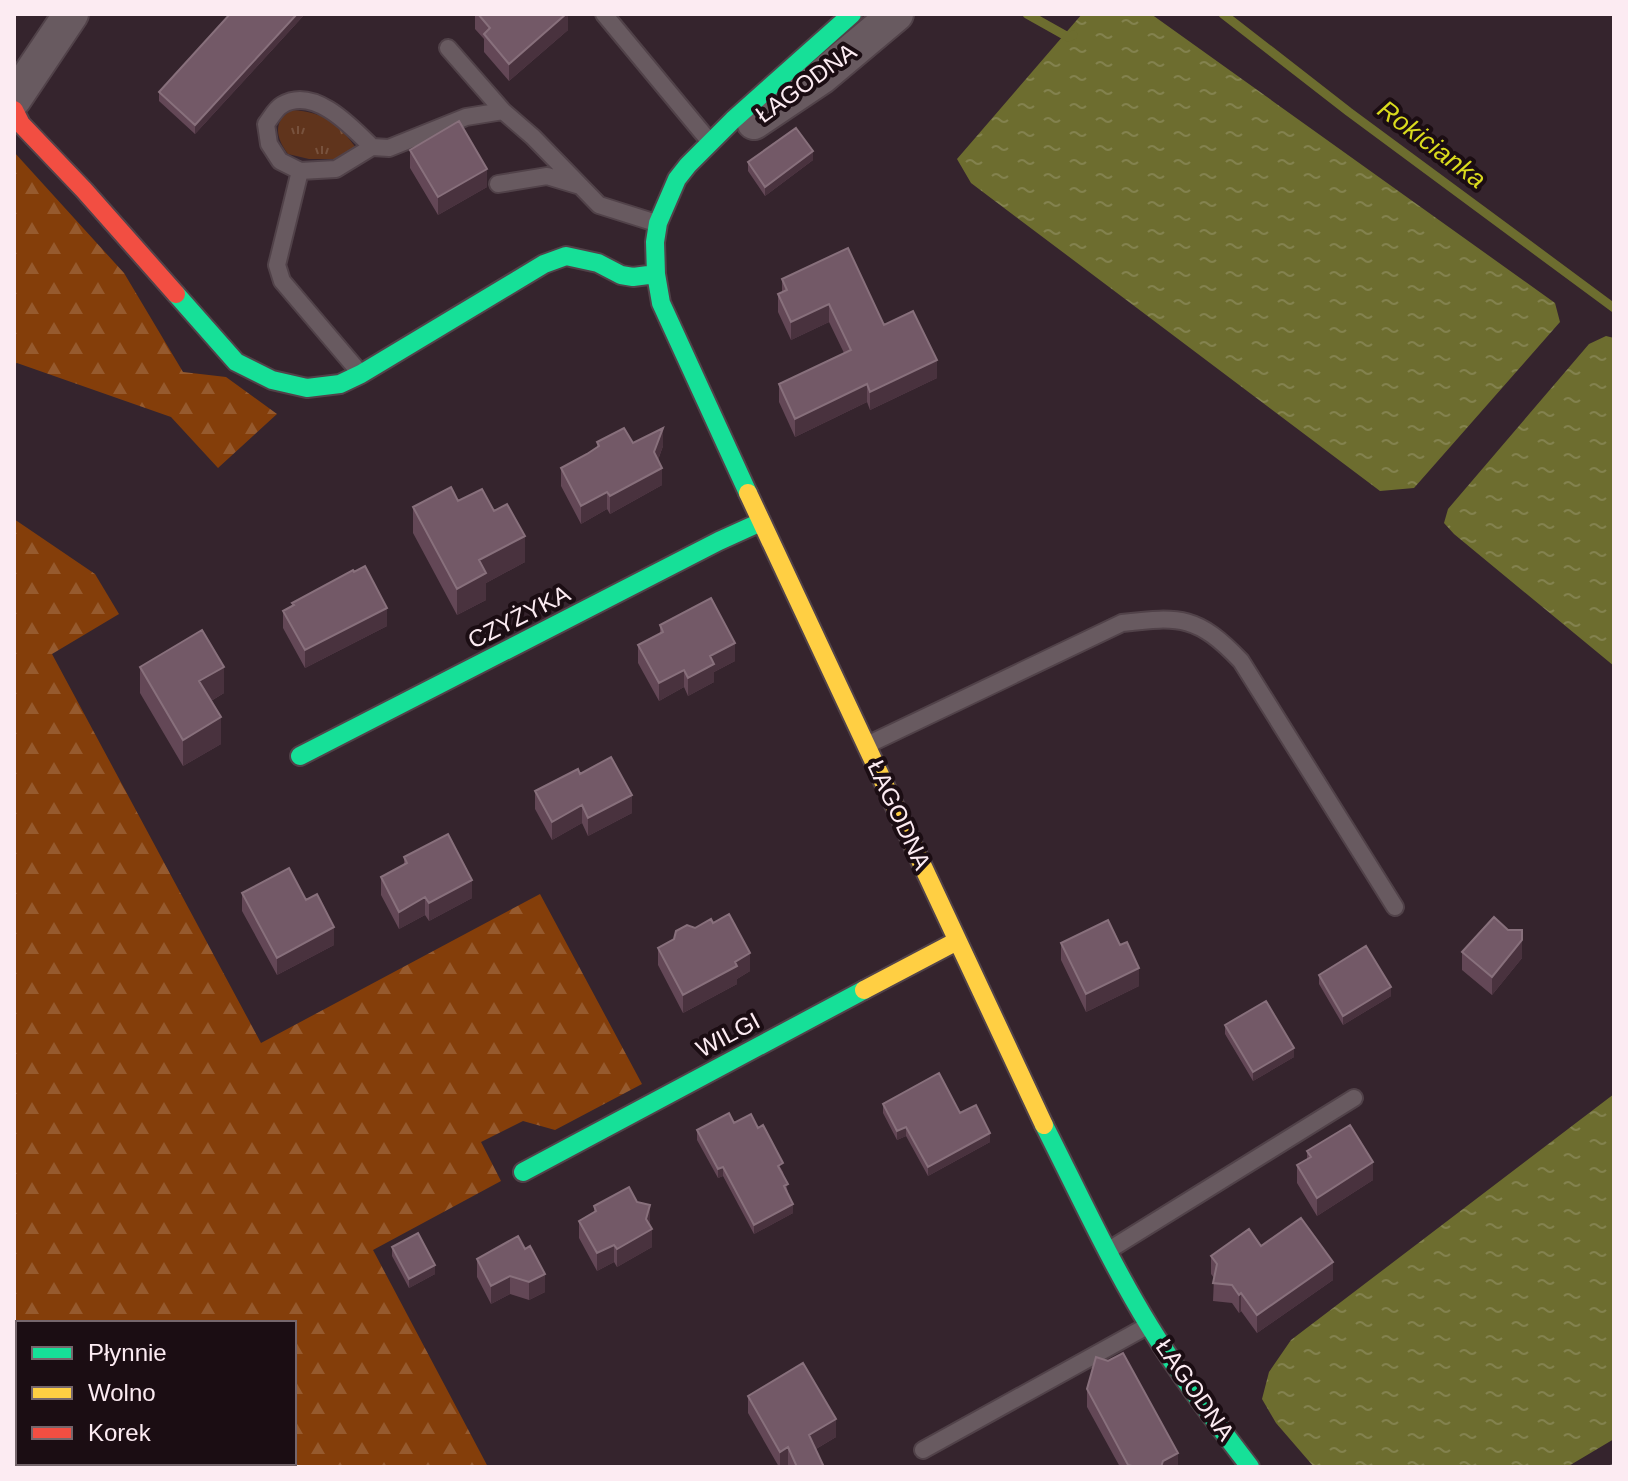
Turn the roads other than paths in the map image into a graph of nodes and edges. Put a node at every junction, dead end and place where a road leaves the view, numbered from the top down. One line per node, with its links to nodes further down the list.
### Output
1 (71, 14): 6 (street)
2 (604, 14): 9 (lane)
3 (852, 14): 9 (street, ŁAGODNA)
4 (896, 14): 9 (street, ŁAGODNA)
5 (448, 48): 8 (lane)
6 (14, 99)
7 (14, 110): 16 (street)
8 (503, 111): 10 (lane); 13 (lane)
9 (711, 143): 14 (street, ŁAGODNA)
10 (372, 147): 11 (lane); 11 (lane)
11 (300, 171): 16 (lane)
12 (498, 184): 13 (lane)
13 (578, 185): 14 (lane)
14 (658, 223): 15 (street, ŁAGODNA)
15 (656, 274): 16 (street); 17 (street, ŁAGODNA)
16 (361, 374)
17 (761, 522): 18 (street, ŁAGODNA); 19 (street, CZYŻYKA)
18 (867, 745): 20 (lane); 21 (street, ŁAGODNA)
19 (300, 756)
20 (1395, 907)
21 (957, 941): 23 (street, WILGI); 24 (street, ŁAGODNA)
22 (1354, 1098): 24 (lane)
23 (523, 1172)
24 (1108, 1251): 25 (street, ŁAGODNA)
25 (1149, 1325): 26 (lane); 27 (street, ŁAGODNA)
26 (923, 1450)
27 (1250, 1467)

